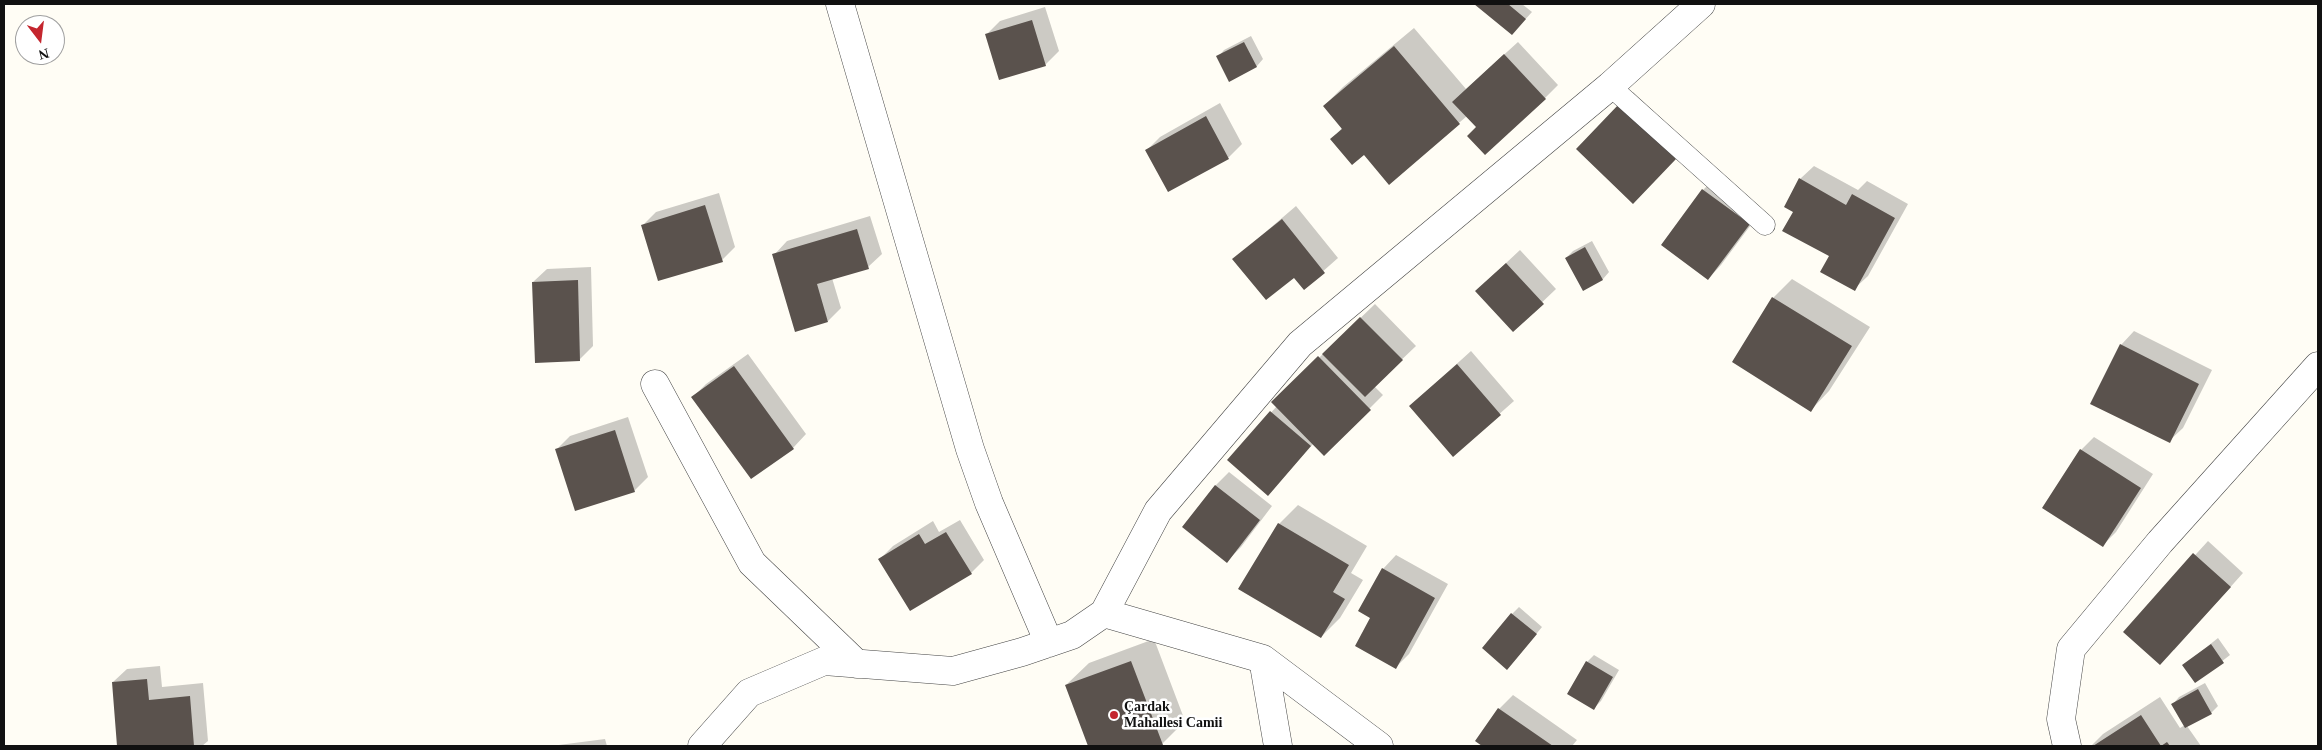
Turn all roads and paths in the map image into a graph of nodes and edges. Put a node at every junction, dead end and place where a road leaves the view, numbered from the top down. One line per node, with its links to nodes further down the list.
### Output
1 (840, 4): 8 (street)
2 (1701, 4): 3 (street)
3 (1610, 86): 4 (lane); 7 (street)
4 (1765, 225)
5 (2318, 366): 14 (street)
6 (655, 384): 10 (street)
7 (1104, 613): 8 (street); 9 (street)
8 (1049, 643): 10 (street)
9 (1263, 659): 12 (street); 13 (street)
10 (857, 664): 11 (street)
11 (702, 746)
12 (1278, 746)
13 (1379, 746)
14 (2067, 746)

